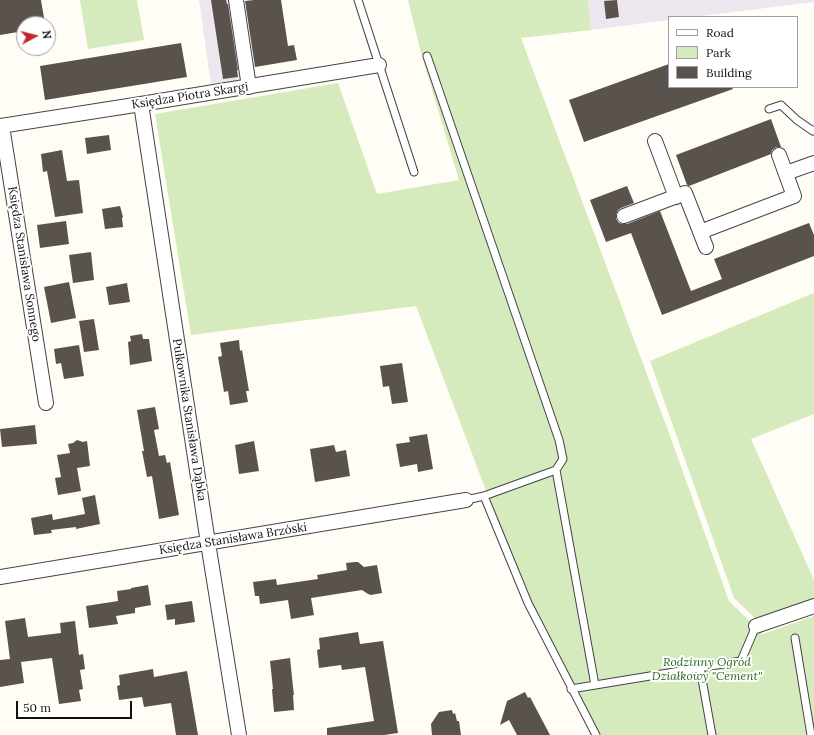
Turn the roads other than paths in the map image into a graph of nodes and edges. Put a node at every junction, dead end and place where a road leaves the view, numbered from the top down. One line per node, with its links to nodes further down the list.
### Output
1 (236, 0): 5 (street)
2 (358, 0): 4 (lane)
3 (427, 56): 20 (lane)
4 (379, 65): 5 (street, Księdza Piotra Skargi); 13 (lane)
5 (249, 87): 6 (street, Księdza Piotra Skargi)
6 (141, 104): 8 (street, Księdza Piotra Skargi); 23 (street, Pułkownika Stanisława Dąbka)
7 (769, 109): 9 (lane)
8 (1, 126): 19 (street, Księdza Stanisława Sonnego)
9 (814, 130)
10 (655, 141): 15 (street)
11 (779, 155): 14 (street)
12 (814, 162): 14 (street)
13 (414, 172)
14 (786, 173): 17 (street)
15 (676, 197): 16 (street); 17 (street)
16 (624, 216)
17 (700, 232): 18 (street)
18 (706, 247)
19 (46, 403)
20 (556, 470): 21 (lane); 29 (lane)
21 (484, 496): 22 (lane); 30 (lane)
22 (466, 500): 23 (street, Księdza Stanisława Brzóski)
23 (208, 543): 24 (street, Księdza Stanisława Brzóski); 31 (street, Pułkownika Stanisława Dąbka)
24 (0, 578)
25 (814, 606): 26 (street)
26 (756, 626): 28 (lane)
27 (795, 638): 34 (lane)
28 (700, 668): 29 (lane); 33 (lane)
29 (595, 685): 30 (lane)
30 (572, 689): 32 (lane)
31 (239, 735)
32 (596, 735)
33 (712, 735)
34 (811, 735)

